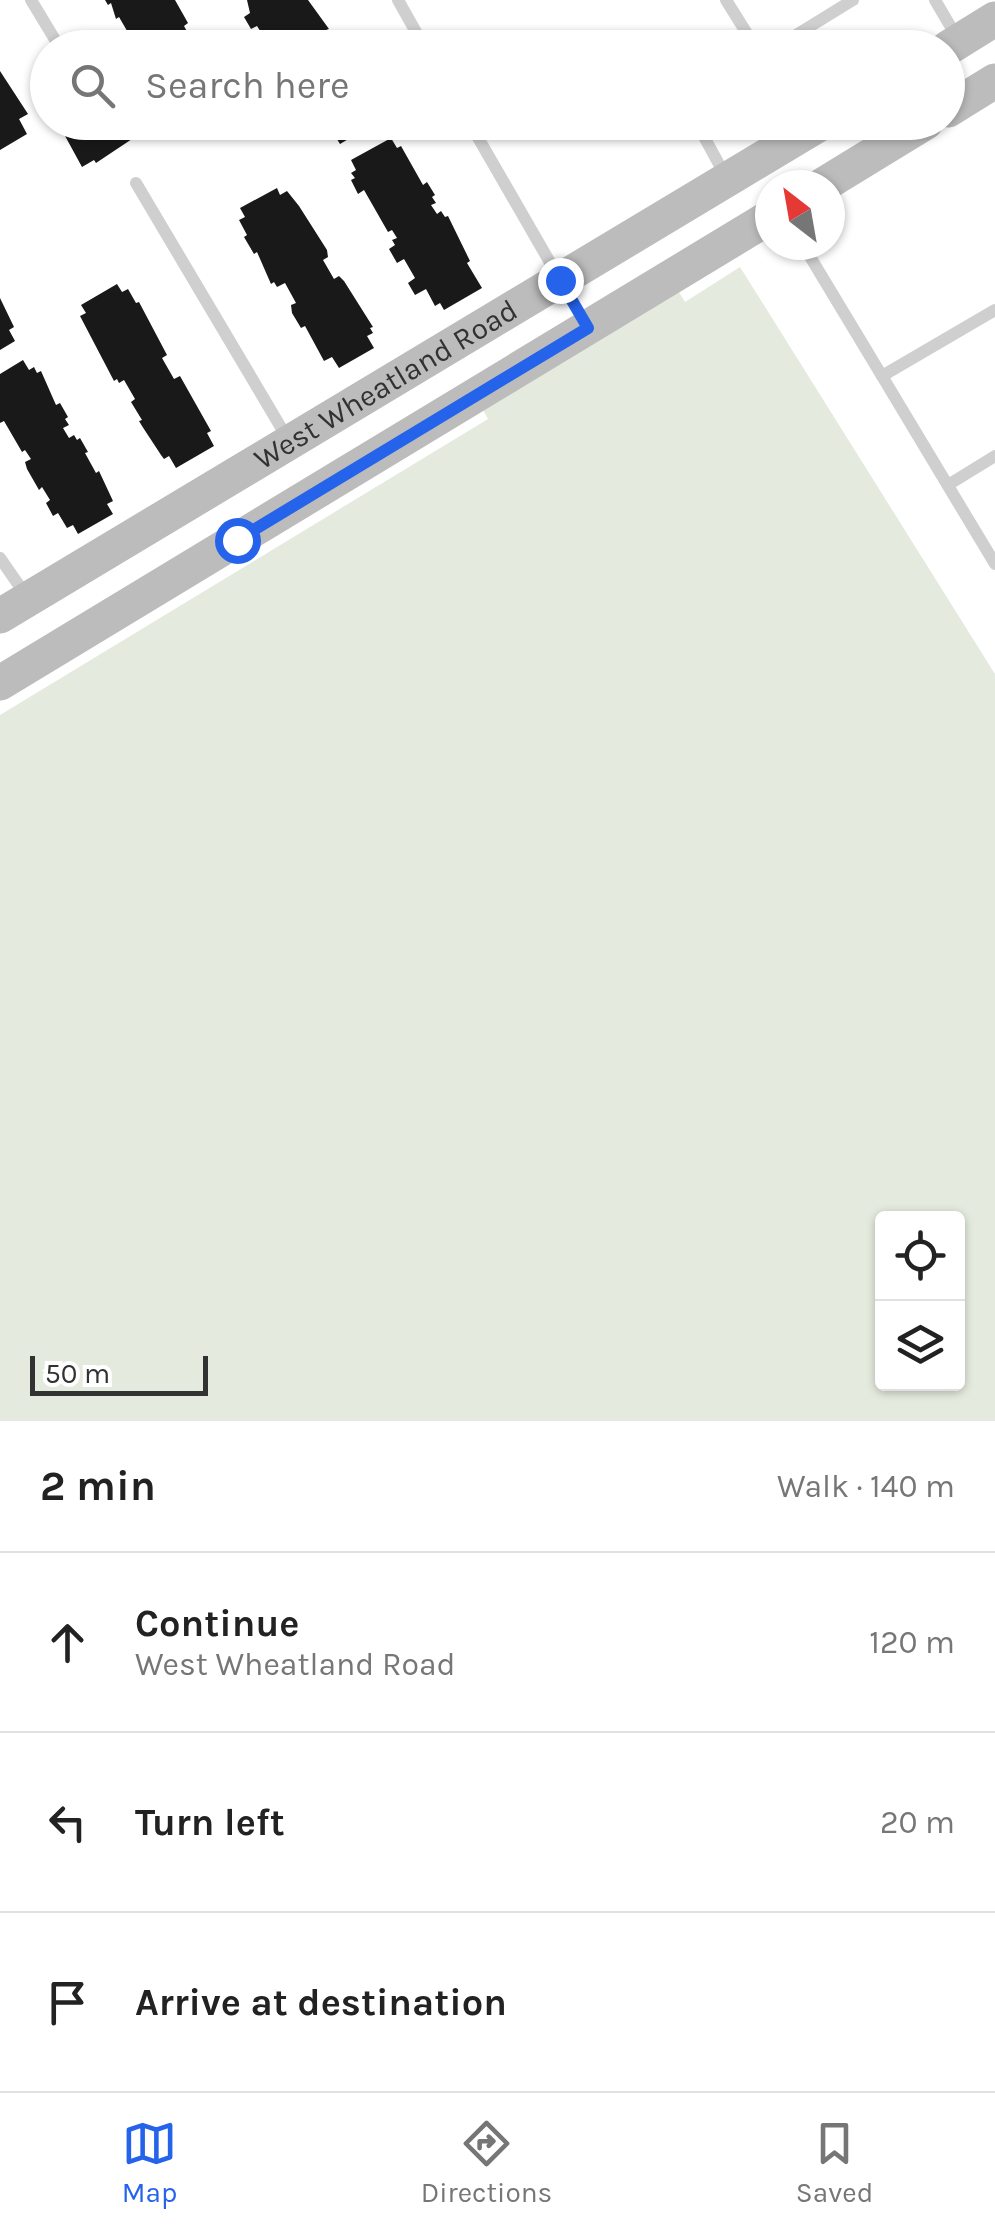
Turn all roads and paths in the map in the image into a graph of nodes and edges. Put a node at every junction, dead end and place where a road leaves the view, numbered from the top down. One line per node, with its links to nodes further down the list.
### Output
1 (31, 0): 7 (lane)
2 (398, 0): 8 (lane)
3 (726, 0): 9 (lane)
4 (854, 0): 10 (lane)
5 (935, 0): 11 (lane)
6 (995, 20): 12 (main road)
7 (49, 30)
8 (415, 30)
9 (745, 30)
10 (805, 30)
11 (947, 30)
12 (965, 37)
13 (995, 81): 14 (main road)
14 (965, 100)
15 (479, 140): 24 (lane)
16 (706, 140): 20 (lane)
17 (794, 140): 20 (main road, West Wheatland Road)
18 (897, 140): 19 (main road)
19 (845, 172)
20 (728, 180): 24 (main road, West Wheatland Road)
21 (136, 183): 28 (lane)
22 (755, 227): 26 (main road, West Wheatland Road)
23 (812, 260): 27 (lane)
24 (560, 280): 26 (main road); 28 (main road, West Wheatland Road)
25 (995, 310): 27 (lane)
26 (588, 328): 31 (main road, West Wheatland Road)
27 (882, 376): 30 (lane)
28 (277, 450): 31 (main road); 34 (main road, West Wheatland Road)
29 (995, 456): 30 (lane)
30 (948, 485): 33 (lane)
31 (296, 505): 35 (main road, West Wheatland Road)
32 (0, 558): 34 (lane)
33 (995, 564)
34 (11, 610): 35 (main road)
35 (37, 662): 36 (main road, West Wheatland Road)
36 (0, 683)

